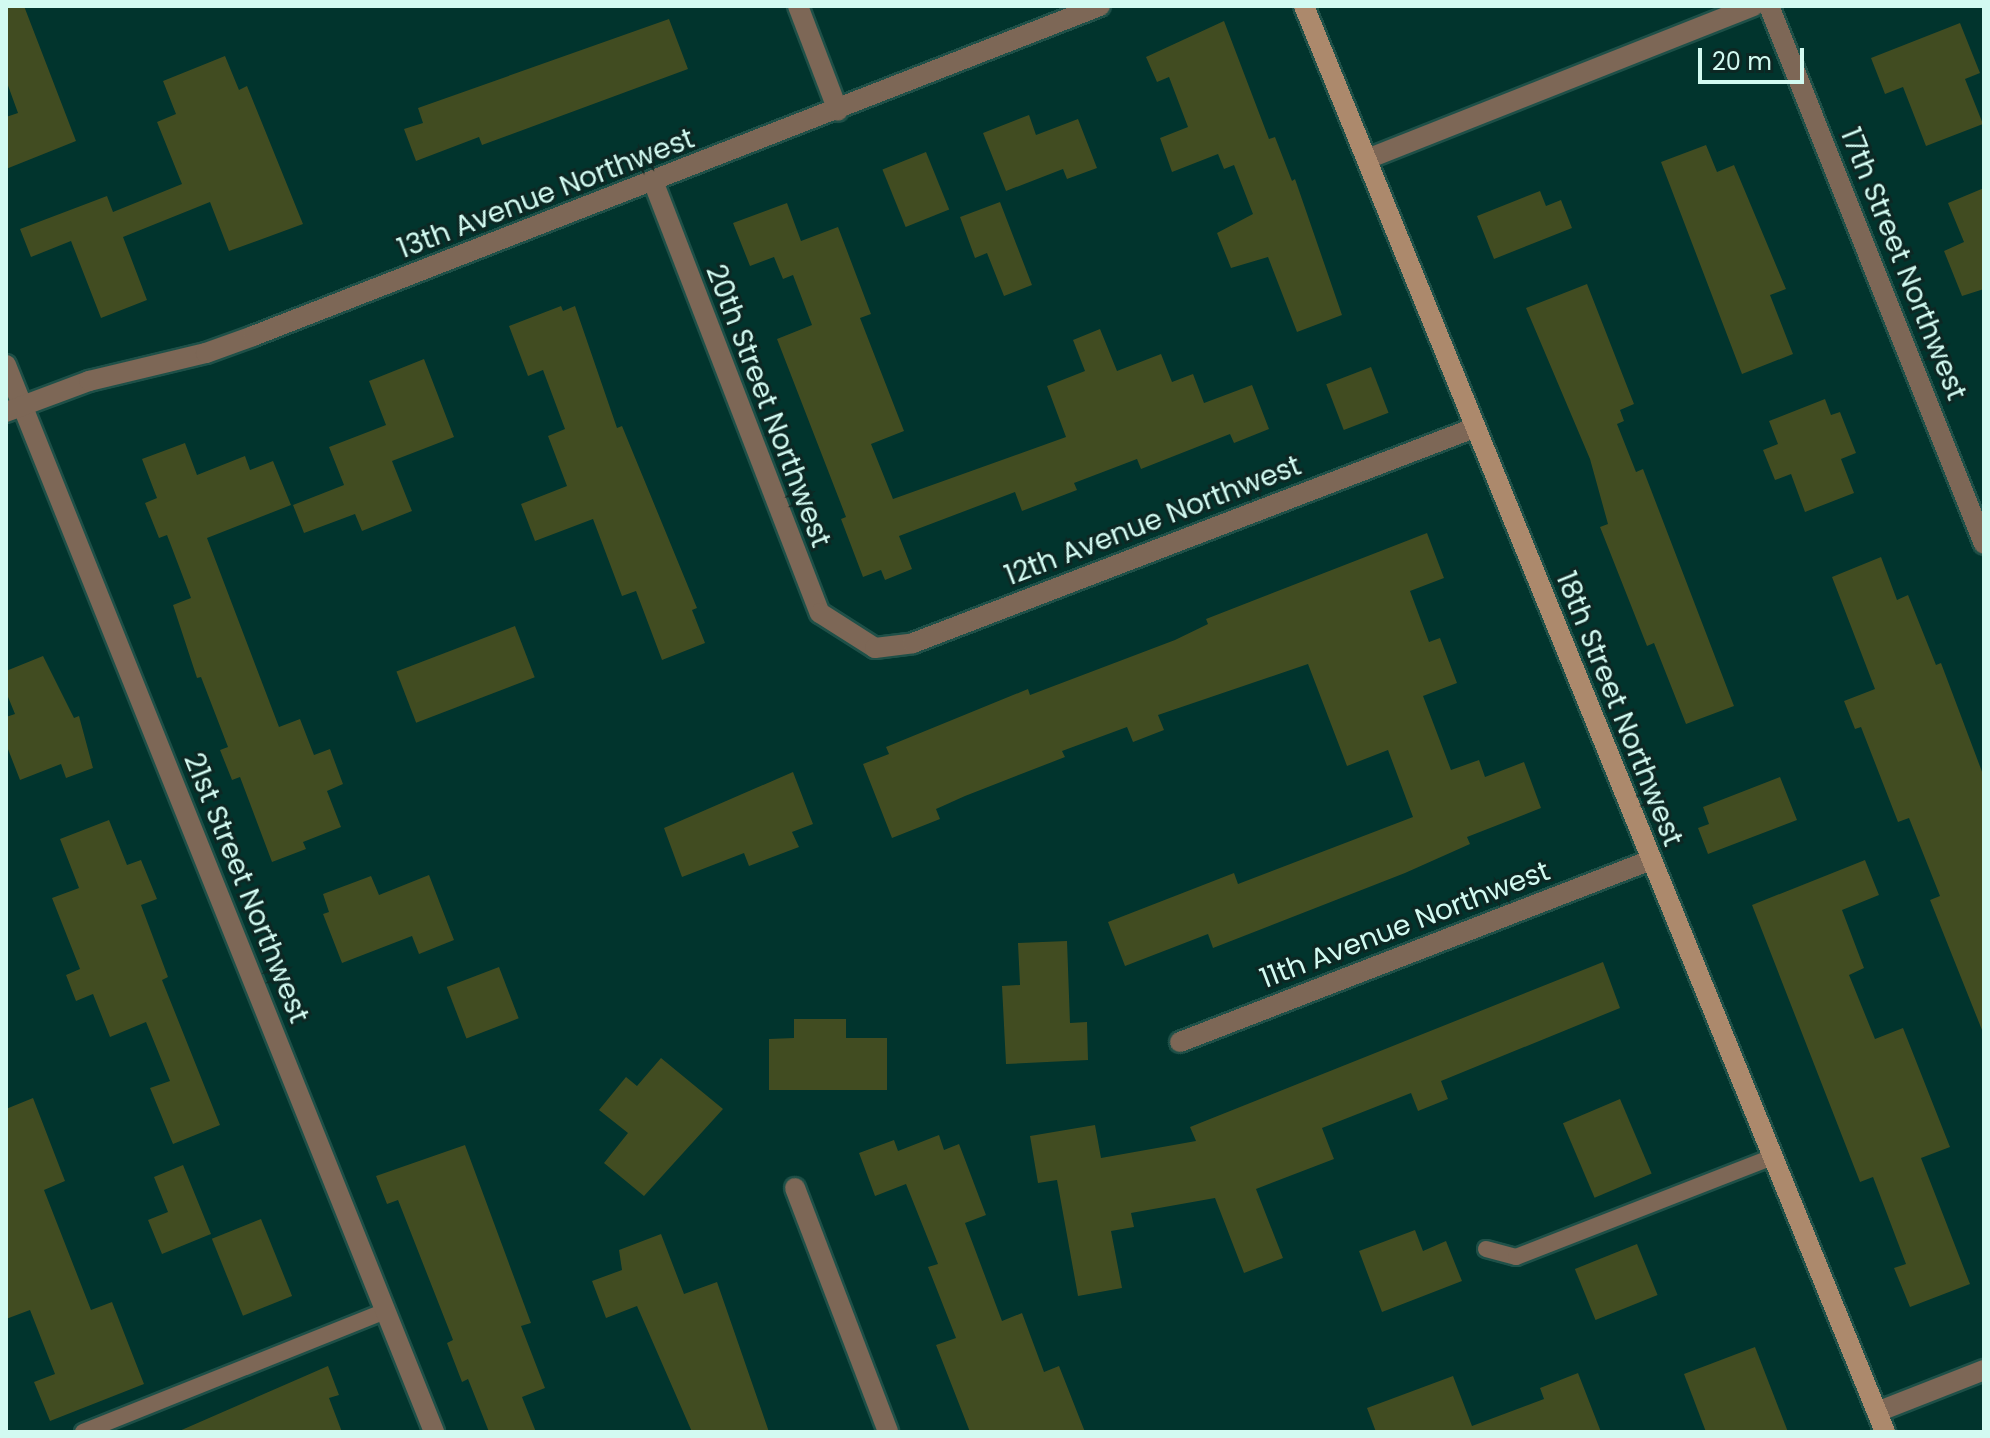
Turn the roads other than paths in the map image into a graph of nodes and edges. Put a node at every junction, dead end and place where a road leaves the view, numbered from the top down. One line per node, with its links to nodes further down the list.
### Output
1 (798, 6): 6 (street)
2 (1100, 6): 6 (street, 13th Avenue Northwest)
3 (1304, 6): 7 (street, 18th Street Northwest)
4 (1754, 6): 7 (street)
5 (1769, 6): 12 (street, 17th Street Northwest)
6 (838, 111): 8 (street, 13th Avenue Northwest)
7 (1367, 159): 11 (street, 18th Street Northwest)
8 (653, 181): 10 (street, 13th Avenue Northwest); 13 (street, 20th Street Northwest)
9 (6, 365): 10 (street, 21st Street Northwest)
10 (14, 409): 19 (street, 21st Street Northwest)
11 (1474, 428): 13 (street, 12th Avenue Northwest); 14 (street, 18th Street Northwest)
12 (1984, 544)
13 (850, 636)
14 (1651, 860): 15 (street, 11th Avenue Northwest); 16 (street, 18th Street Northwest)
15 (1180, 1042)
16 (1773, 1157): 18 (lane); 21 (street, 18th Street Northwest)
17 (795, 1188): 24 (street)
18 (1486, 1249)
19 (386, 1311): 22 (lane); 23 (street, 21st Street Northwest)
20 (1984, 1370): 21 (street)
21 (1877, 1412): 25 (street, 18th Street Northwest)
22 (83, 1432)
23 (434, 1432)
24 (888, 1432)
25 (1885, 1432)

